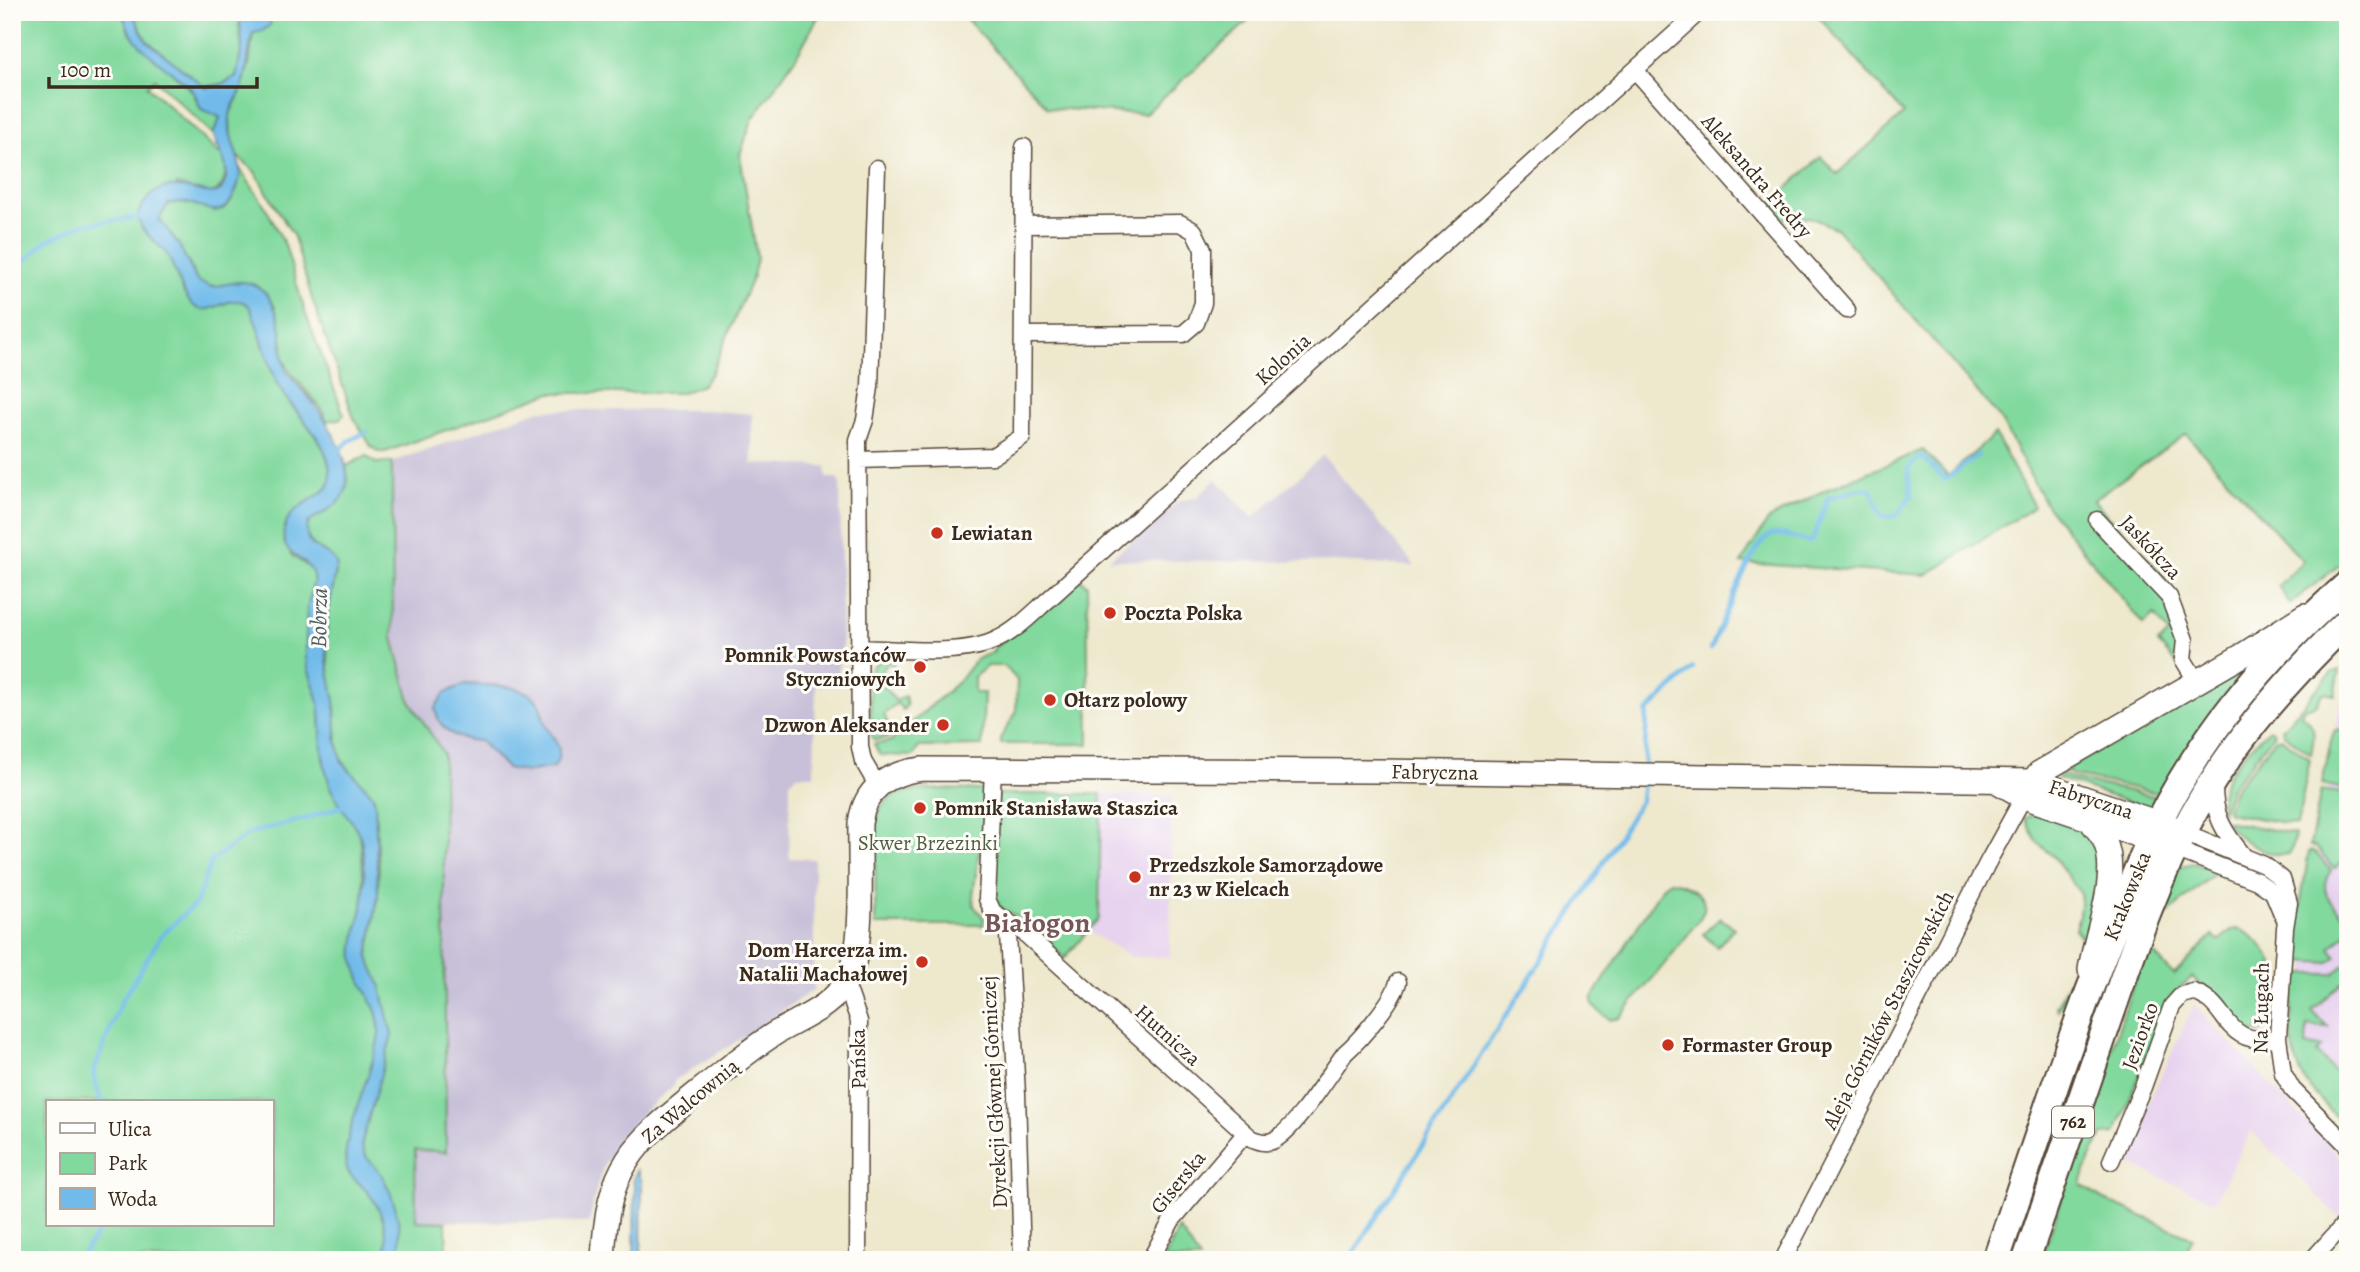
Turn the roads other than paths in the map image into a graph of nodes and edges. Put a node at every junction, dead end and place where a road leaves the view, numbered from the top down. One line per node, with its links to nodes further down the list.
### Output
1 (1699, 12): 2 (street, Kolonia)
2 (1635, 70): 6 (street, Aleksandra Fredry); 13 (street, Kolonia)
3 (1024, 147): 5 (street)
4 (877, 168): 8 (street)
5 (1024, 225): 7 (street); 7 (street)
6 (1847, 310)
7 (1023, 335): 8 (street)
8 (858, 460): 13 (street)
9 (2097, 520): 14 (street, Jaskółcza)
10 (2348, 584): 11 (main road, Krakowska / 762)
11 (2326, 603): 14 (main road); 20 (main road, Krakowska / 762)
12 (2348, 621): 16 (main road, Krakowska / 762)
13 (858, 648): 17 (street)
14 (2197, 682): 18 (main road)
15 (993, 770): 17 (main road, Fabryczna); 18 (main road, Fabryczna); 22 (street, Hutnicza)
16 (2214, 779): 20 (main road, Krakowska / 762); 21 (street, Na Ługach)
17 (877, 785): 25 (main road)
18 (2028, 789): 19 (main road, Fabryczna); 20 (main road, Fabryczna); 36 (street, Aleja Górników Staszicowskich)
19 (2090, 820): 20 (main road, Fabryczna); 26 (main road)
20 (2167, 835): 21 (street, Na Ługach); 23 (street, Na Ługach); 26 (main road, Krakowska / 762); 38 (main road, Krakowska / 762)
21 (2245, 857): 23 (street, Na Ługach)
22 (1010, 924): 28 (street, Hutnicza); 34 (street, Dyrekcji Głównej Górniczej)
23 (2285, 928): 27 (street, Na Ługach)
24 (1398, 982): 28 (street)
25 (843, 988): 32 (main road, Za Walcownią); 33 (street, Pańska)
26 (2086, 995): 37 (main road, Krakowska / 762)
27 (2278, 1038): 29 (street, Na Ługach); 30 (street, Jeziorko)
28 (1245, 1134): 35 (street, Giserska)
29 (2348, 1146)
30 (2111, 1161)
31 (2348, 1220): 39 (street)
32 (603, 1260)
33 (858, 1260)
34 (1022, 1260)
35 (1150, 1260)
36 (1783, 1260)
37 (1996, 1260)
38 (2026, 1260)
39 (2312, 1260)

